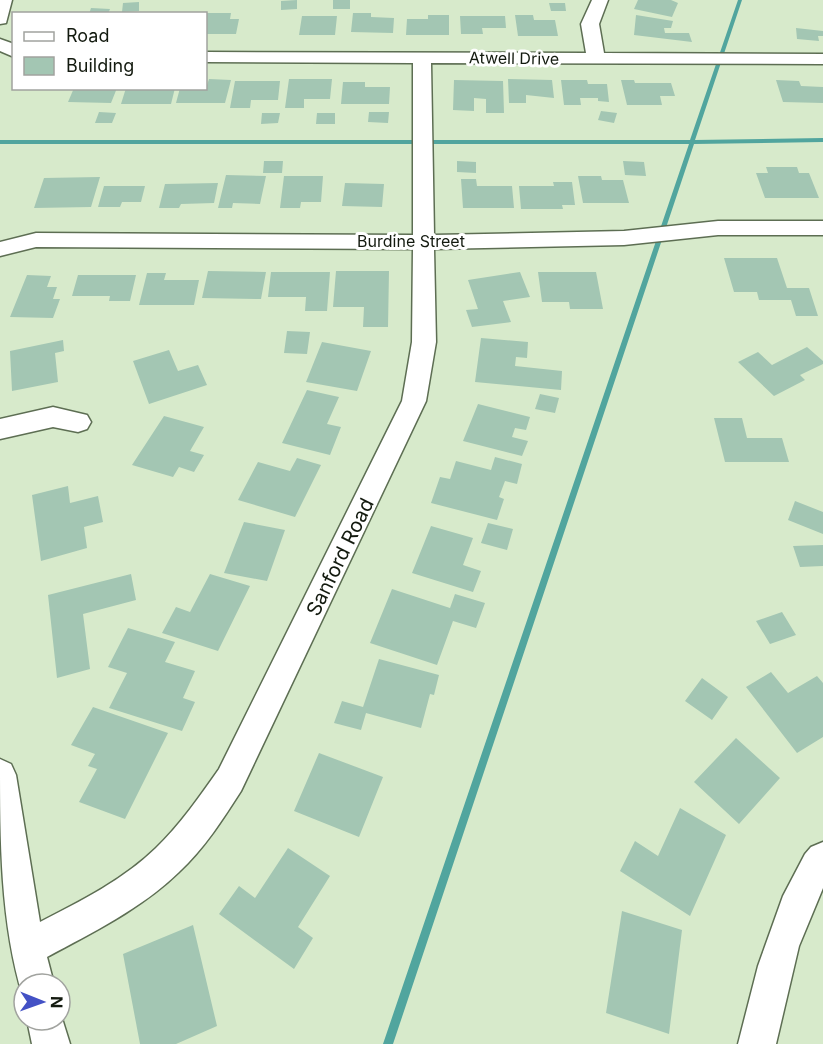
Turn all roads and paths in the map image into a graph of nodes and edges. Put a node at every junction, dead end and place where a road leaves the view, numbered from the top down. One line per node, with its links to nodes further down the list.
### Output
1 (4, 0): 3 (street)
2 (600, 0): 6 (street)
3 (0, 19)
4 (207, 57): 5 (street, Atwell Drive)
5 (422, 57): 6 (street, Atwell Drive); 9 (street, Sanford Road)
6 (596, 59): 7 (street, Atwell Drive)
7 (823, 59)
8 (823, 228): 9 (street, Burdine Street)
9 (423, 242): 10 (street, Burdine Street); 15 (street, Sanford Road)
10 (0, 249)
11 (78, 422): 12 (street)
12 (0, 429)
13 (0, 775): 15 (street)
14 (823, 859): 17 (street)
15 (27, 949): 16 (street)
16 (33, 972)
17 (757, 1044)

